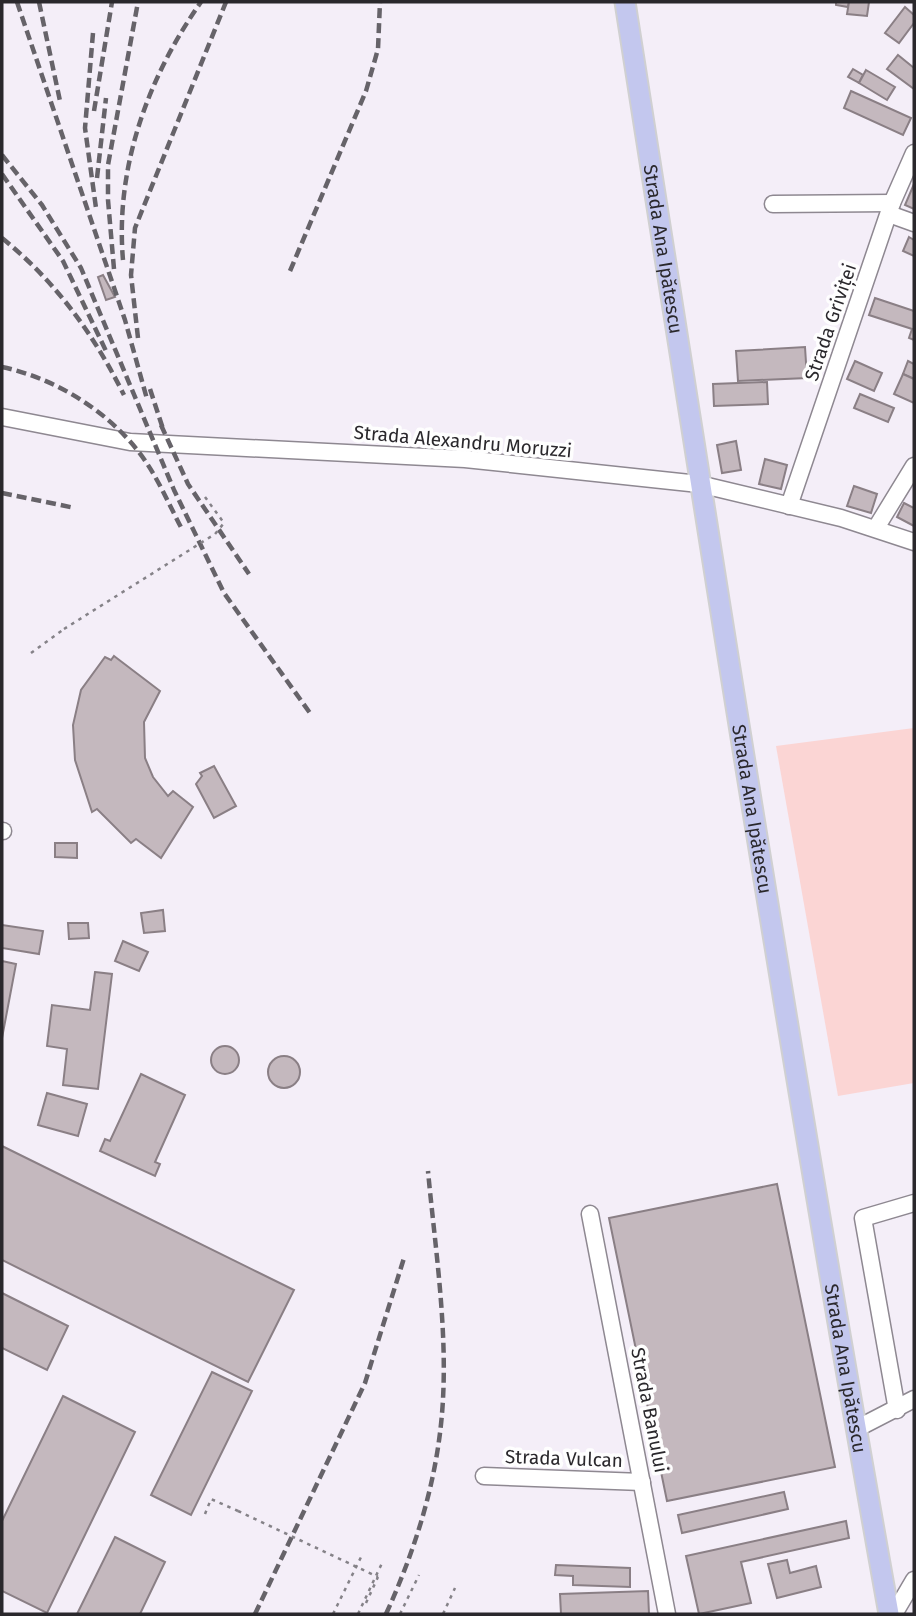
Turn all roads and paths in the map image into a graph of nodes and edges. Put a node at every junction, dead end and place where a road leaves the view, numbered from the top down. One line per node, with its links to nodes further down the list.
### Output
1 (625, 2): 8 (main road, Strada Ana Ipătescu)
2 (914, 152): 4 (street, Strada Griviței)
3 (773, 204): 4 (street)
4 (891, 208): 5 (street); 10 (street, Strada Griviței)
5 (914, 223)
6 (2, 417): 8 (street, Strada Alexandru Moruzzi)
7 (914, 466): 11 (street)
8 (699, 484): 10 (street, Strada Alexandru Moruzzi); 18 (main road, Strada Ana Ipătescu)
9 (205, 497): 13 (path, bridge)
10 (789, 506): 11 (street, Strada Alexandru Moruzzi)
11 (876, 527): 12 (street, Strada Alexandru Moruzzi)
12 (914, 542)
13 (31, 653)
14 (914, 1203): 17 (street)
15 (590, 1214): 20 (street, Strada Banului)
16 (914, 1399): 17 (street)
17 (898, 1410): 18 (street)
18 (856, 1429): 33 (main road, Strada Ana Ipătescu)
19 (484, 1476): 20 (street, Strada Vulcan)
20 (642, 1482): 32 (street, Strada Banului)
21 (205, 1514): 27 (path, bridge)
22 (363, 1553): 28 (path)
23 (383, 1561): 29 (path)
24 (419, 1575): 30 (path)
25 (914, 1580): 33 (street)
26 (455, 1588): 31 (path)
27 (366, 1603)
28 (333, 1614)
29 (358, 1614)
30 (400, 1614)
31 (443, 1614)
32 (667, 1614)
33 (891, 1614)

